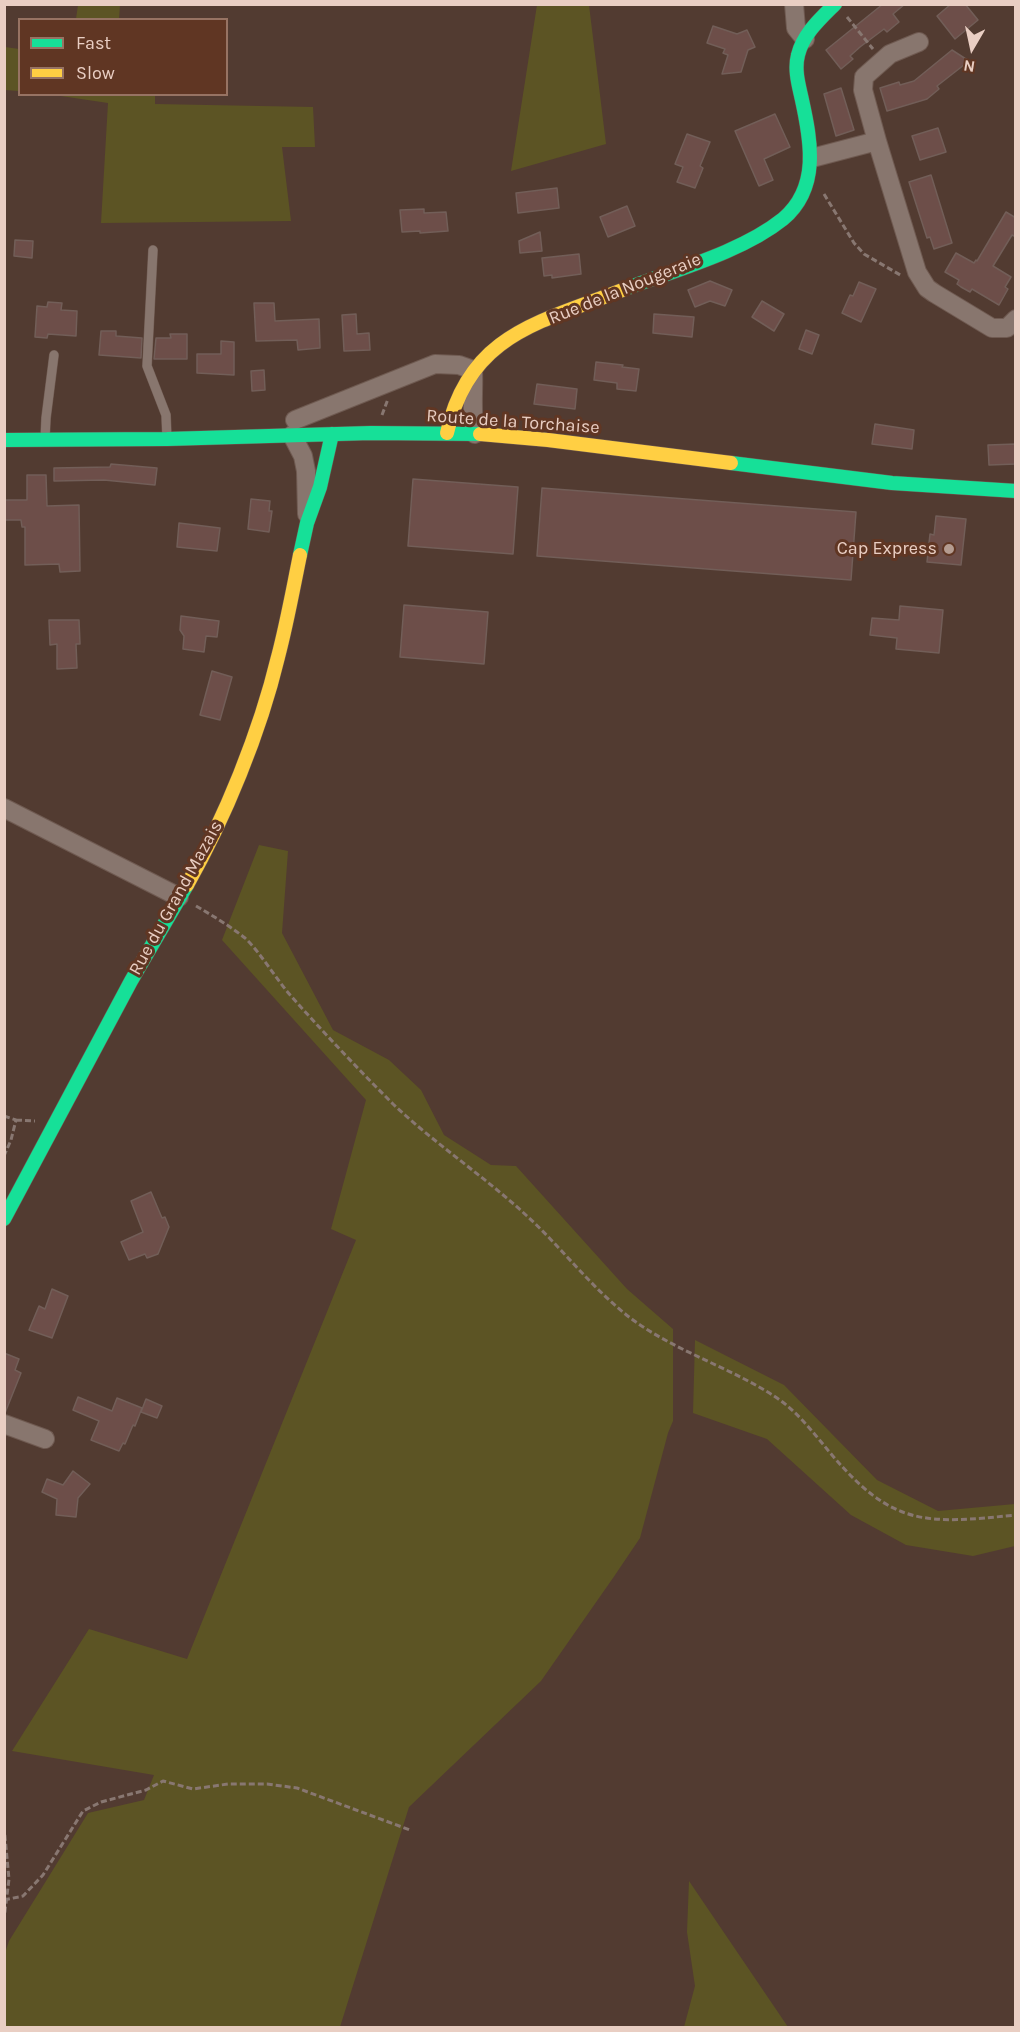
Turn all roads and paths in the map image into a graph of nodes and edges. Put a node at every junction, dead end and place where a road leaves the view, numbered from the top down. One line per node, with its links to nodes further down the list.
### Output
1 (794, 4): 3 (street)
2 (839, 9): 3 (street); 5 (path)
3 (805, 39): 7 (street)
4 (919, 42): 5 (street)
5 (882, 61): 6 (street)
6 (877, 141): 7 (street); 9 (street)
7 (811, 165): 9 (path); 12 (street, Rue de la Nougeraie)
8 (153, 250): 19 (lane)
9 (927, 288): 10 (street)
10 (1016, 319)
11 (54, 355): 21 (lane)
12 (473, 370): 13 (street); 16 (street, Rue de la Nougeraie); 18 (street)
13 (394, 380): 14 (street); 15 (path)
14 (294, 428): 17 (street, Route de la Torchaise); 19 (street, Route de la Torchaise); 23 (street, Rue du Grand Mazais)
15 (371, 433): 16 (street, Route de la Torchaise); 17 (street, Route de la Torchaise)
16 (447, 433): 18 (street, Route de la Torchaise)
17 (332, 434): 23 (street, Rue du Grand Mazais)
18 (475, 434): 22 (street, Route de la Torchaise)
19 (167, 439): 21 (street, Route de la Torchaise)
20 (4, 440): 21 (street, Route de la Torchaise)
21 (45, 440)
22 (1016, 491)
23 (307, 523): 25 (street, Rue du Grand Mazais)
24 (4, 808): 25 (street)
25 (179, 897): 30 (street, Rue du Grand Mazais); 33 (path)
26 (4, 1116): 28 (path)
27 (4, 1138): 28 (path)
28 (11, 1140): 29 (path)
29 (4, 1156)
30 (4, 1219)
31 (4, 1424): 32 (street)
32 (45, 1439)
33 (1016, 1515)
34 (4, 1826): 36 (path)
35 (410, 1830): 36 (path)
36 (6, 1899): 37 (path)
37 (4, 1920)

